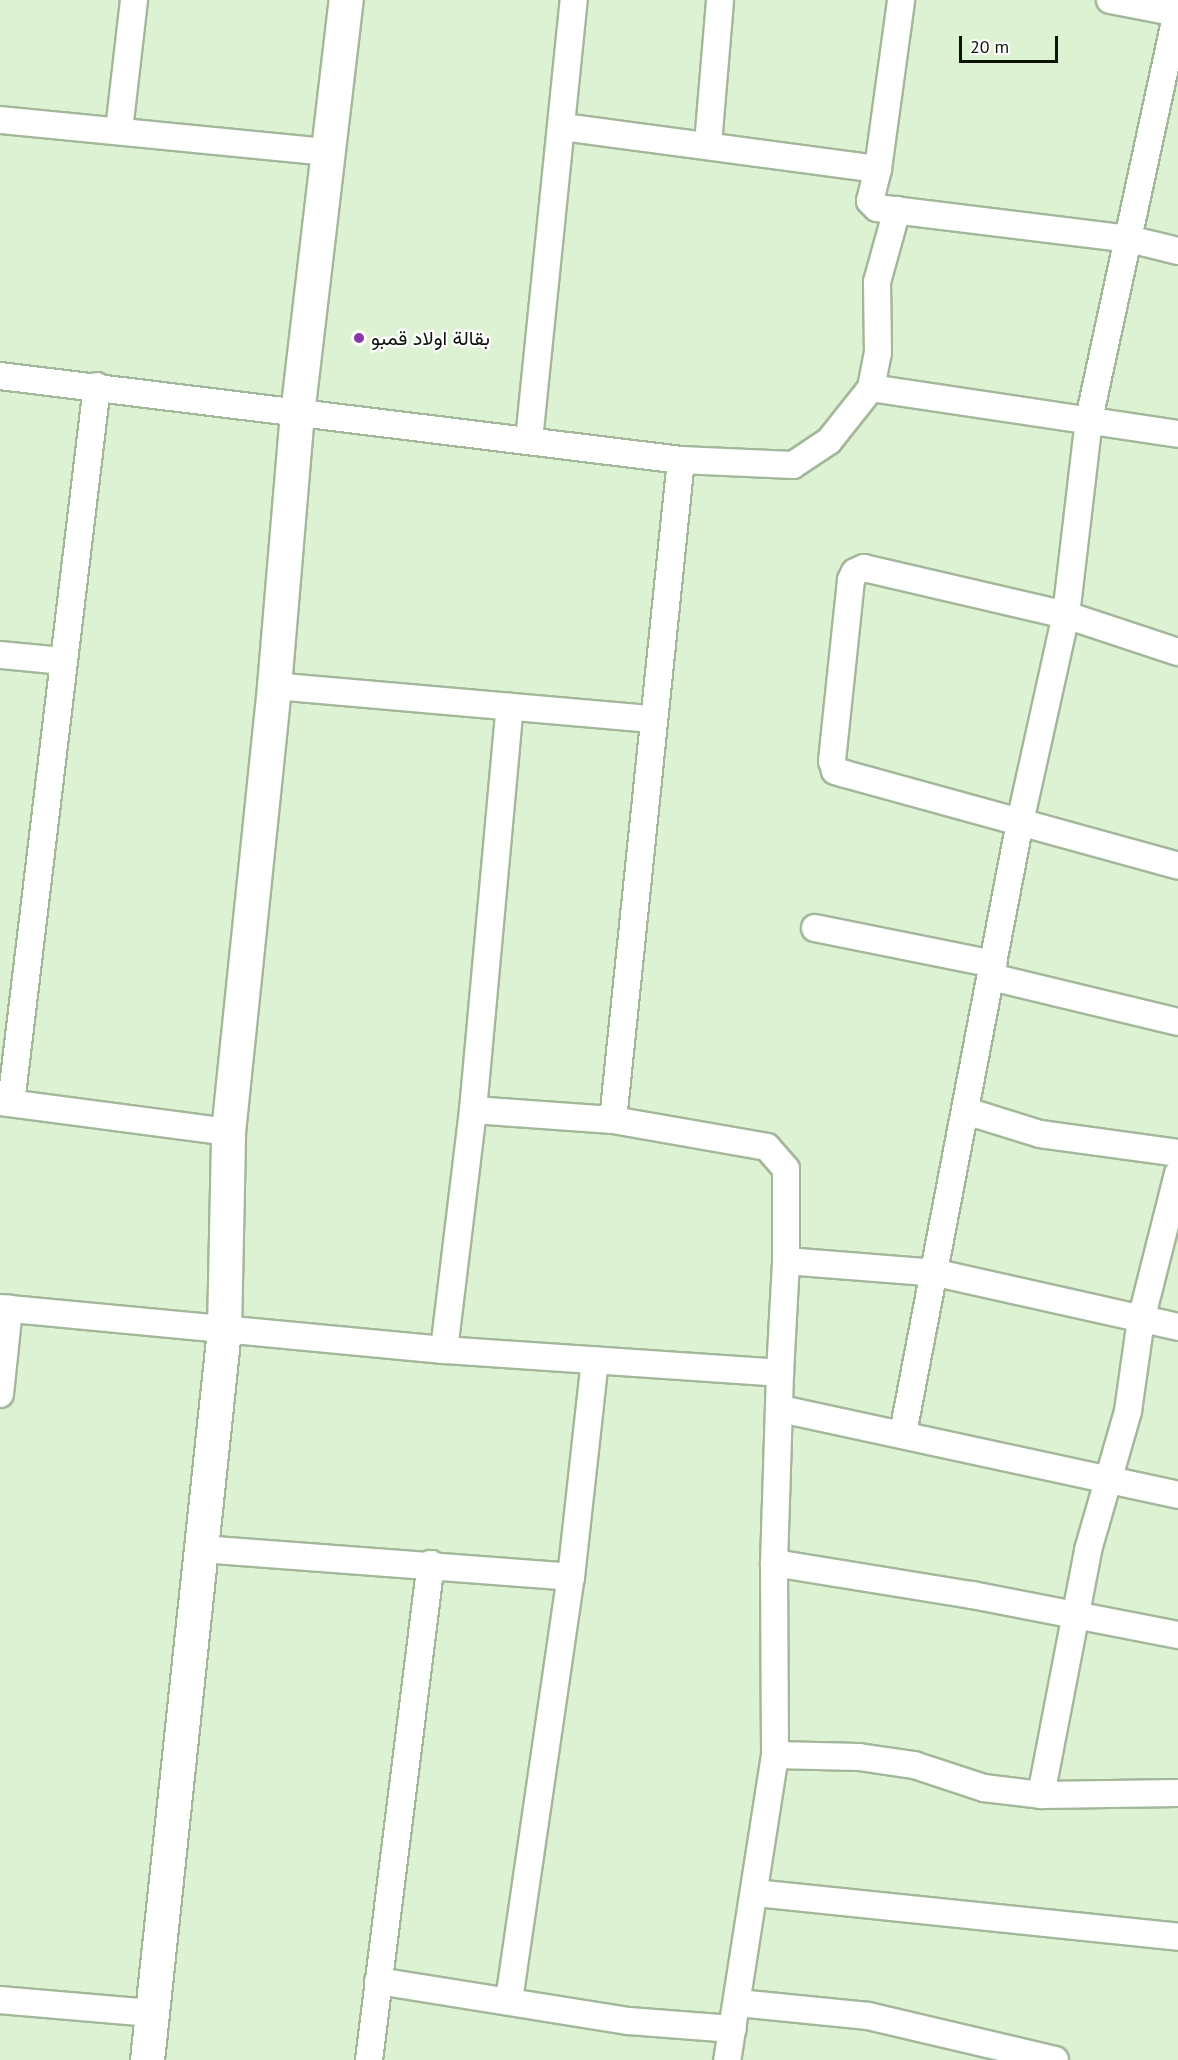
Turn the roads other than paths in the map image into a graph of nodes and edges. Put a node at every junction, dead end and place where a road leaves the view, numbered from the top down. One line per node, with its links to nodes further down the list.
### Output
1 (134, 0): 10 (street)
2 (346, 0): 12 (street)
3 (573, 0): 9 (street)
4 (720, 0): 11 (street)
5 (901, 0): 13 (street)
6 (1110, 0): 7 (street)
7 (1178, 12): 15 (street)
8 (0, 120): 10 (street)
9 (563, 127): 11 (street); 23 (street)
10 (119, 130): 12 (street)
11 (708, 144): 13 (street)
12 (325, 152): 20 (street)
13 (878, 169): 14 (street)
14 (897, 210): 15 (street); 19 (street)
15 (1129, 239): 16 (street); 21 (street)
16 (1178, 250)
17 (0, 376): 18 (street)
18 (97, 386): 20 (street); 28 (street)
19 (871, 388): 21 (street); 24 (street)
20 (297, 414): 23 (street); 29 (street)
21 (1089, 419): 22 (street); 25 (street)
22 (1178, 434)
23 (529, 440): 24 (street)
24 (681, 460): 31 (street)
25 (1066, 615): 26 (street); 32 (street); 32 (street)
26 (1178, 652)
27 (0, 655): 28 (street)
28 (64, 661): 37 (street)
29 (274, 686): 30 (street); 41 (street)
30 (510, 707): 31 (street); 38 (street)
31 (654, 719): 40 (street)
32 (1020, 822): 33 (street); 35 (street)
33 (1178, 866)
34 (815, 928): 35 (street)
35 (992, 970): 36 (street); 39 (street)
36 (1178, 1022)
37 (5, 1103): 41 (street)
38 (473, 1110): 40 (street); 50 (street)
39 (966, 1111): 42 (street); 45 (street)
40 (613, 1120): 44 (street)
41 (228, 1132): 49 (street)
42 (1178, 1153)
43 (1178, 1174): 47 (street)
44 (786, 1261): 45 (street); 52 (street)
45 (937, 1273): 47 (street); 55 (street)
46 (4, 1308): 49 (street); 53 (street)
47 (1141, 1320): 48 (street); 56 (street)
48 (1178, 1327)
49 (224, 1330): 50 (street); 58 (street)
50 (444, 1350): 51 (street)
51 (595, 1360): 52 (street); 61 (street)
52 (780, 1373): 54 (street)
53 (0, 1394)
54 (781, 1409): 55 (street); 59 (street)
55 (903, 1433): 56 (street)
56 (1110, 1482): 57 (street); 62 (street)
57 (1178, 1495)
58 (201, 1549): 60 (street); 73 (street)
59 (774, 1563): 62 (street); 64 (street)
60 (431, 1564): 61 (street); 69 (street)
61 (571, 1577): 71 (street)
62 (1076, 1615): 63 (street); 66 (street)
63 (1178, 1635)
64 (775, 1755): 66 (street); 67 (street)
65 (1178, 1793): 66 (street)
66 (1041, 1796)
67 (754, 1893): 68 (street); 72 (street)
68 (1178, 1938)
69 (378, 1982): 71 (street); 76 (street)
70 (0, 2000): 73 (street)
71 (509, 2000): 74 (street)
72 (738, 2003): 74 (street); 78 (street)
73 (152, 2013): 75 (street)
74 (733, 2029): 77 (street)
75 (147, 2060)
76 (369, 2060)
77 (727, 2060)
78 (1055, 2060)

